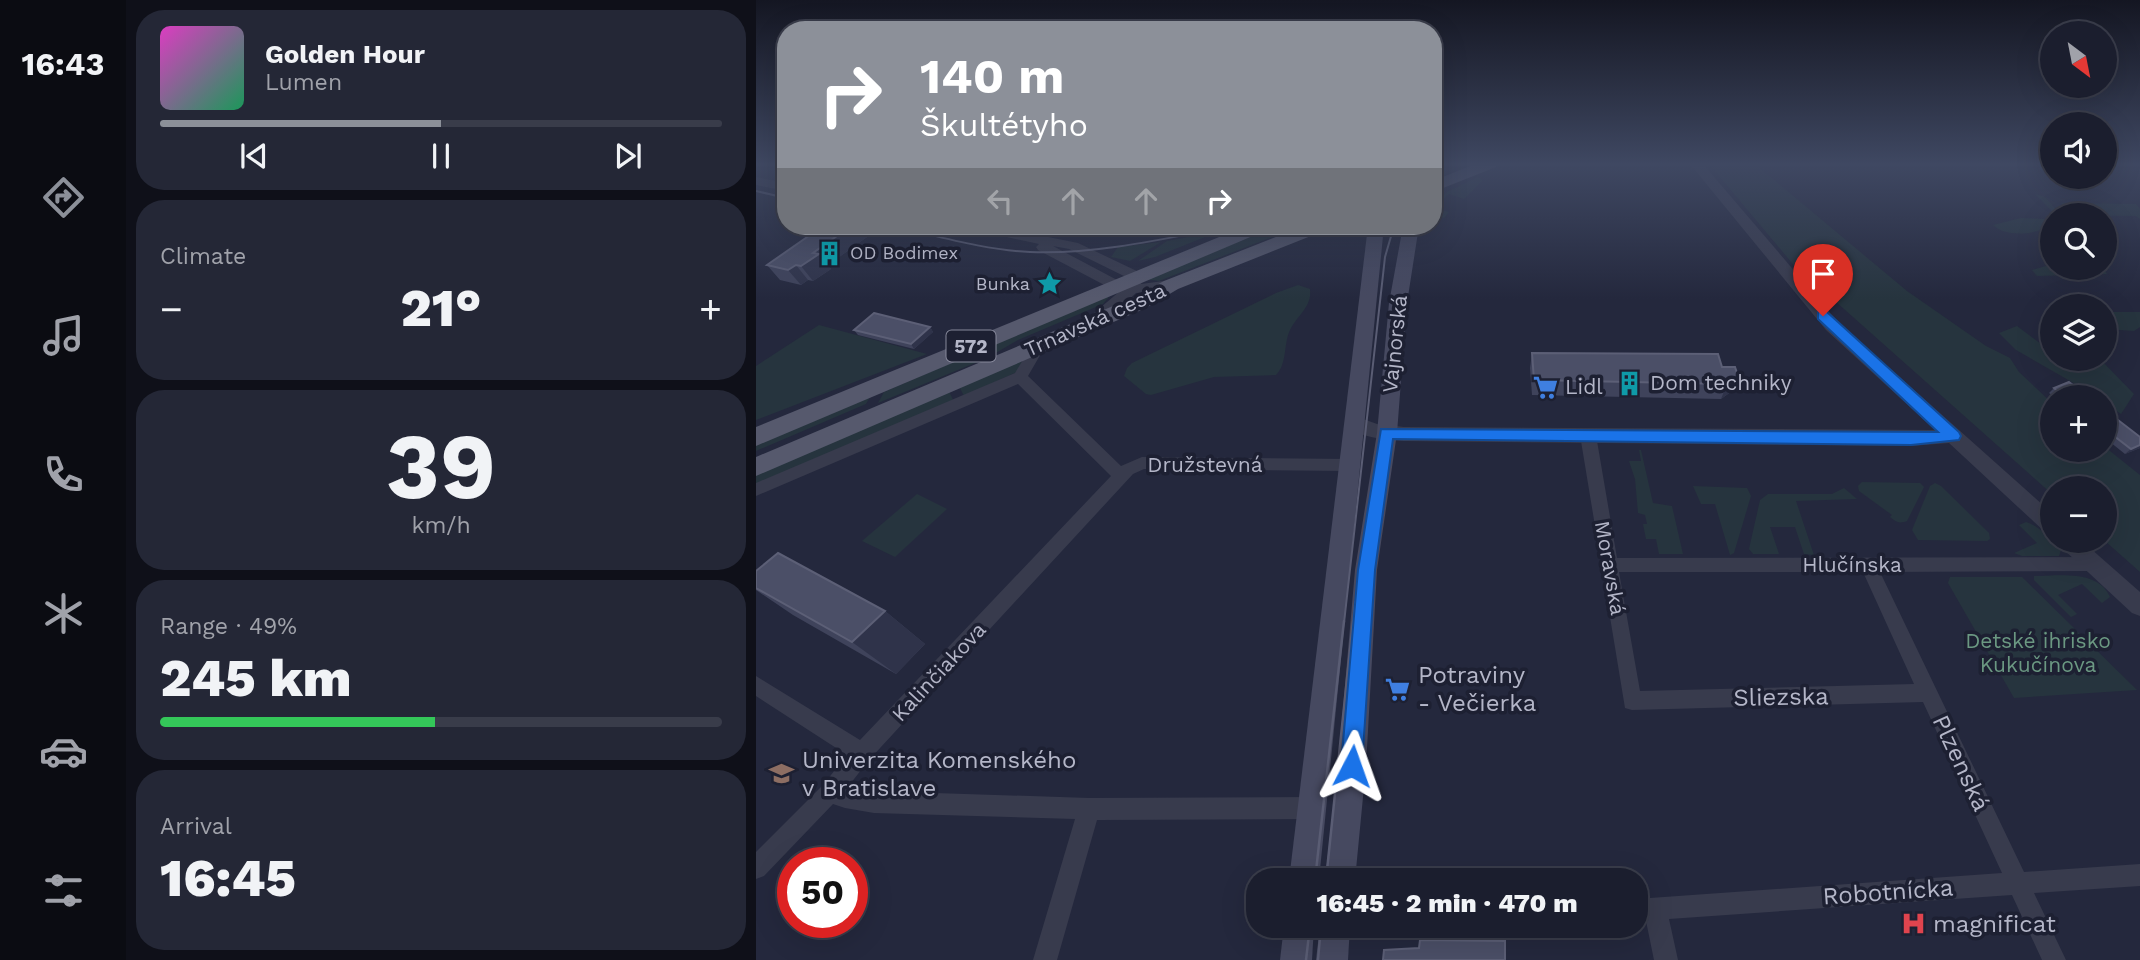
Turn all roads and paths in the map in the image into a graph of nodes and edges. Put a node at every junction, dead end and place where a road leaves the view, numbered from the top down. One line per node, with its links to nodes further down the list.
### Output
1 (1733, 209): 20 (street)
2 (1029, 235): 8 (street)
3 (1034, 235): 9 (street)
4 (1227, 235): 9 (main road, Trnavská cesta / 572)
5 (1298, 235): 10 (main road, Trnavská cesta / 572)
6 (1375, 235): 16 (main road, Vajnorská)
7 (1409, 235): 18 (main road, Vajnorská)
8 (1062, 257): 9 (street); 11 (street)
9 (1127, 283): 10 (street); 11 (main road, Trnavská cesta / 572); 12 (street)
10 (1171, 285): 12 (main road, Trnavská cesta / 572)
11 (1081, 300): 15 (main road, Trnavská cesta / 572)
12 (1093, 323): 13 (main road, Trnavská cesta / 572)
13 (1040, 345): 14 (street); 17 (main road, Trnavská cesta / 572)
14 (1020, 377): 24 (street, Družstevná); 25 (street)
15 (862, 391): 17 (main road); 21 (main road, Trnavská cesta / 572)
16 (1355, 422): 18 (street); 22 (main road, Vajnorská)
17 (859, 423): 23 (main road, Trnavská cesta / 572)
18 (1387, 433): 19 (street); 41 (main road, Vajnorská)
19 (1588, 435): 20 (street); 29 (street, Moravská)
20 (1953, 436): 26 (street)
21 (756, 438)
22 (1350, 465): 24 (street, Družstevná); 37 (main road, Vajnorská)
23 (756, 467)
24 (1121, 476): 35 (street, Kalinčiakova)
25 (756, 489)
26 (2040, 515)
27 (2082, 553): 28 (street)
28 (2094, 564): 30 (street, Hlučínska); 31 (street)
29 (1610, 565): 30 (street, Hlučínska); 34 (street, Moravská)
30 (1868, 565): 33 (street, Plzenská)
31 (2140, 606)
32 (756, 685): 35 (street)
33 (1930, 693): 34 (street, Sliezska); 43 (street, Plzenská)
34 (1632, 701)
35 (862, 753): 36 (street, Kalinčiakova)
36 (830, 793): 38 (street); 39 (street, Kalinčiakova)
37 (1312, 808): 38 (street); 40 (main road, Vajnorská)
38 (1089, 809): 48 (street)
39 (756, 868)
40 (1305, 868)
41 (1341, 868)
42 (2140, 875): 43 (street, Robotnícka)
43 (2017, 883): 44 (street, Robotnícka); 52 (street, Plzenská)
44 (1648, 909)
45 (1648, 914): 51 (street)
46 (1298, 938): 49 (main road)
47 (1338, 938): 50 (main road)
48 (1045, 960)
49 (1296, 960)
50 (1332, 960)
51 (1666, 960)
52 (2054, 960)

